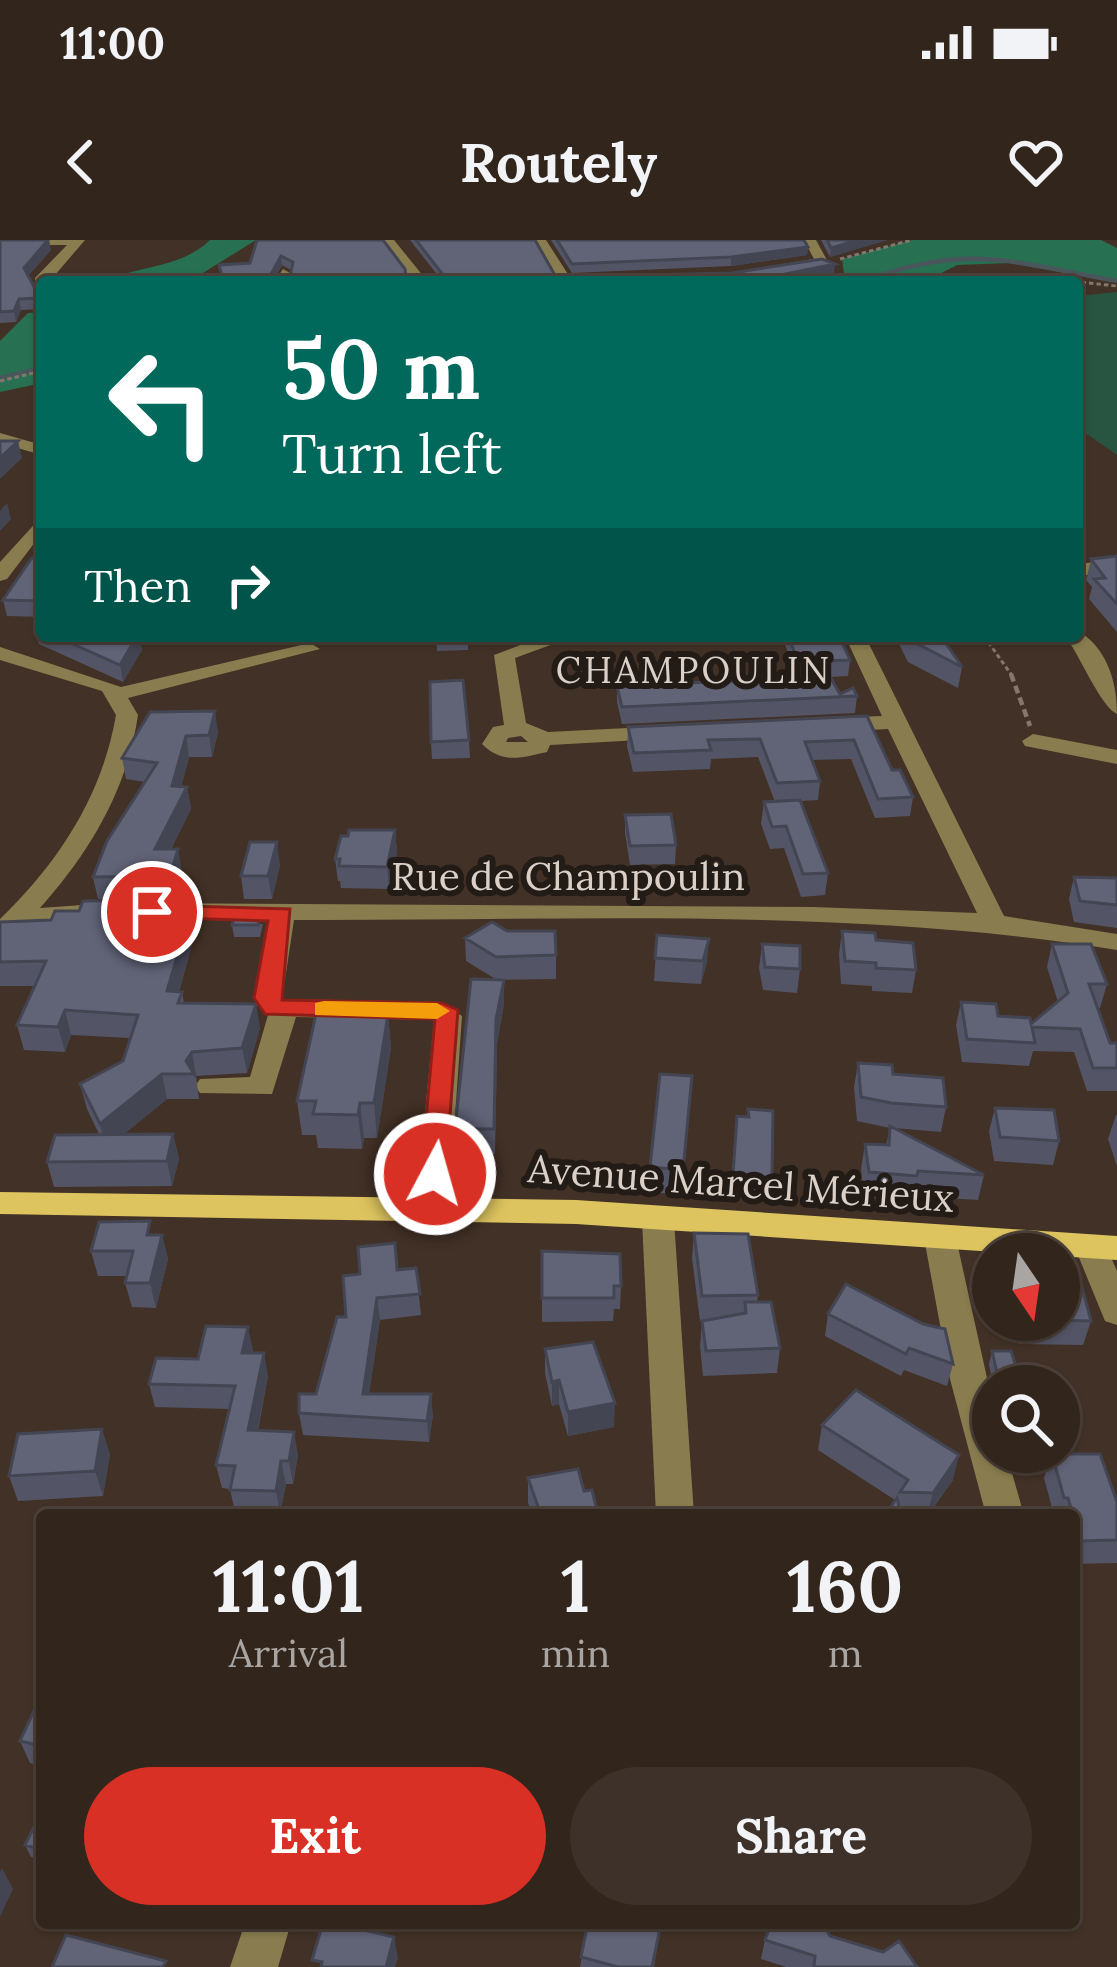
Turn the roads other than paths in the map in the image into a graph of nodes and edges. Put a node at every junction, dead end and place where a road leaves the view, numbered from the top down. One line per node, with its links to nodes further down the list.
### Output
1 (78, 240): 5 (street); 7 (street)
2 (387, 240): 8 (street)
3 (540, 240): 9 (street)
4 (810, 240): 6 (street)
5 (0, 241)
6 (772, 269)
7 (44, 276)
8 (416, 276)
9 (561, 276)
10 (0, 438): 11 (street)
11 (36, 448)
12 (36, 529): 15 (street)
13 (1117, 566): 14 (street)
14 (1083, 569)
15 (0, 574)
16 (858, 642): 23 (street)
17 (1081, 642): 22 (street)
18 (504, 645): 25 (street)
19 (310, 649): 21 (street)
20 (0, 652): 21 (street)
21 (118, 694): 30 (street)
22 (1117, 707)
23 (896, 722): 24 (street); 29 (street)
24 (802, 726)
25 (684, 732)
26 (1033, 741): 27 (street)
27 (1117, 757)
28 (282, 914): 29 (street, Rue de Champoulin); 30 (street, Rue de Champoulin); 32 (street)
29 (994, 922): 31 (street, Rue de Champoulin)
30 (9, 926)
31 (1117, 942)
32 (284, 1008): 33 (street); 34 (street)
33 (210, 1086)
34 (435, 1174)
35 (0, 1203): 36 (main road, Avenue Marcel Mérieux)
36 (658, 1220): 37 (main road, Avenue Marcel Mérieux); 40 (street)
37 (940, 1238): 38 (main road, Avenue Marcel Mérieux); 41 (street)
38 (1104, 1248): 39 (street)
39 (1117, 1312)
40 (675, 1509)
41 (1003, 1509)
42 (266, 1929): 43 (street)
43 (254, 1967)

